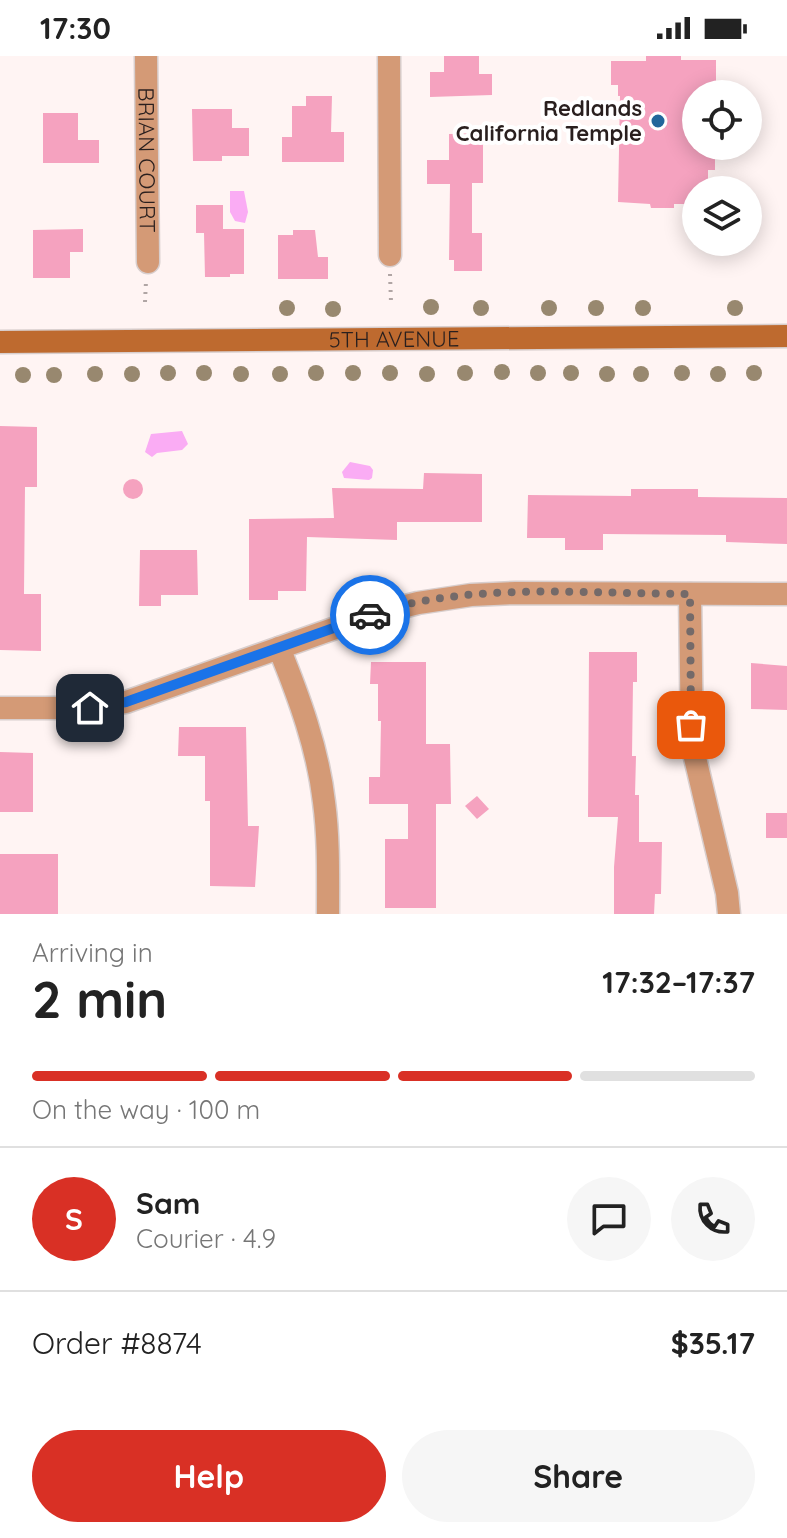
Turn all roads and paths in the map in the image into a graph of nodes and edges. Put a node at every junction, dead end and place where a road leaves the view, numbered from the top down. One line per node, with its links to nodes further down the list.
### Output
1 (146, 56): 4 (street, BRIAN COURT)
2 (389, 56): 3 (street)
3 (390, 255): 5 (path)
4 (148, 262)
5 (391, 302)
6 (787, 336): 7 (main road, 5TH AVENUE)
7 (0, 342)
8 (690, 594): 9 (street); 10 (street); 13 (street)
9 (787, 594)
10 (279, 648): 11 (street); 12 (street)
11 (0, 708)
12 (328, 914)
13 (729, 914)

